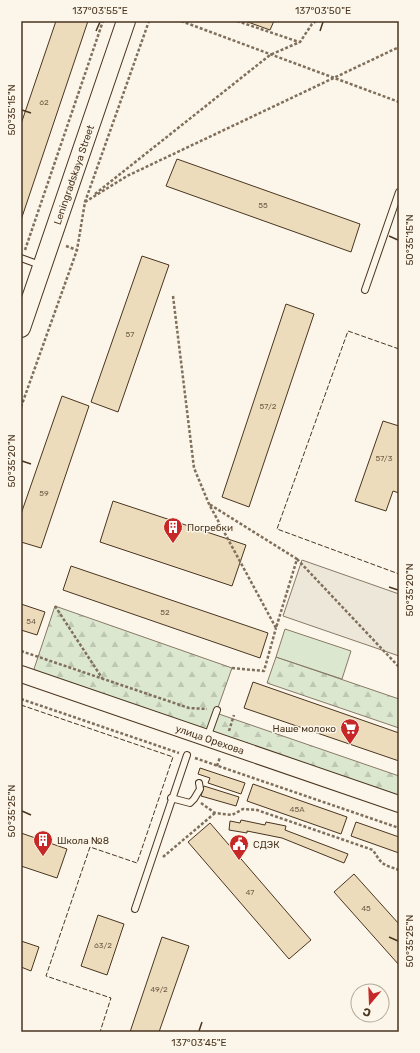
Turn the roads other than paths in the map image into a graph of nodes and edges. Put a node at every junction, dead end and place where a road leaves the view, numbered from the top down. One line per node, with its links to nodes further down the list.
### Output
1 (126, 21): 4 (main road, Leningradskaya Street)
2 (399, 192): 5 (lane)
3 (22, 258): 4 (lane)
4 (43, 265): 6 (main road, Leningradskaya Street)
5 (365, 290)
6 (21, 328)
7 (21, 674): 9 (street, улица Орехова)
8 (218, 710): 9 (lane)
9 (207, 738): 13 (street, улица Орехова)
10 (187, 755): 12 (lane)
11 (199, 783): 12 (lane)
12 (171, 798): 14 (lane)
13 (399, 804)
14 (135, 909)

